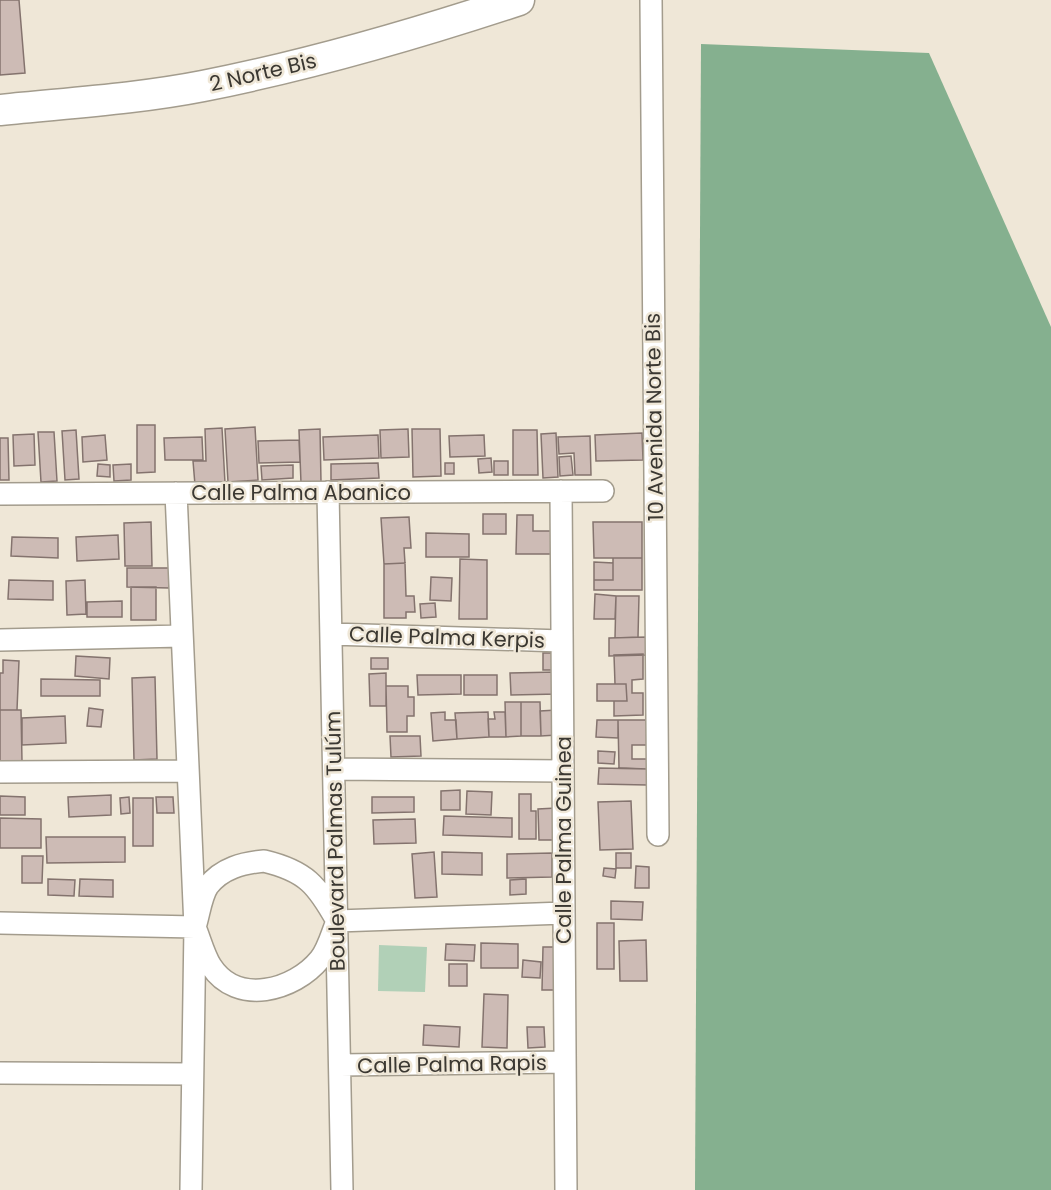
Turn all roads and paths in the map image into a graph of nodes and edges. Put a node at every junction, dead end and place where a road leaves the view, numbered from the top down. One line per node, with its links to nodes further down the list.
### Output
1 (519, 0): 3 (street, 2 Norte Bis)
2 (651, 0): 17 (street, 10 Avenida Norte Bis)
3 (0, 110)
4 (561, 491): 5 (street, Calle Palma Abanico); 6 (street, Calle Palma Abanico); 12 (street, Calle Palma Guinea)
5 (603, 491)
6 (328, 492): 7 (street, Calle Palma Abanico); 9 (street, Boulevard Palmas Tulúm)
7 (176, 493): 8 (street, Calle Palma Abanico); 10 (street)
8 (0, 494)
9 (331, 634): 12 (street, Calle Palma Kerpis); 13 (street, Boulevard Palmas Tulúm)
10 (182, 636): 11 (street); 14 (street)
11 (0, 640)
12 (562, 641): 15 (street, Calle Palma Guinea)
13 (334, 769): 15 (street); 19 (street, Boulevard Palmas Tulúm)
14 (188, 771): 16 (street); 21 (street)
15 (563, 771): 18 (street, Calle Palma Guinea)
16 (0, 772)
17 (658, 835)
18 (564, 913): 19 (street); 22 (street, Calle Palma Guinea)
19 (337, 921): 21 (street); 21 (street); 23 (street, Boulevard Palmas Tulúm)
20 (0, 923): 21 (street)
21 (195, 927): 25 (street)
22 (565, 1062): 23 (street, Calle Palma Rapis); 28 (street, Calle Palma Guinea)
23 (340, 1065): 27 (street, Boulevard Palmas Tulúm)
24 (0, 1073): 25 (street)
25 (192, 1074): 26 (street)
26 (190, 1190)
27 (342, 1190)
28 (566, 1190)

